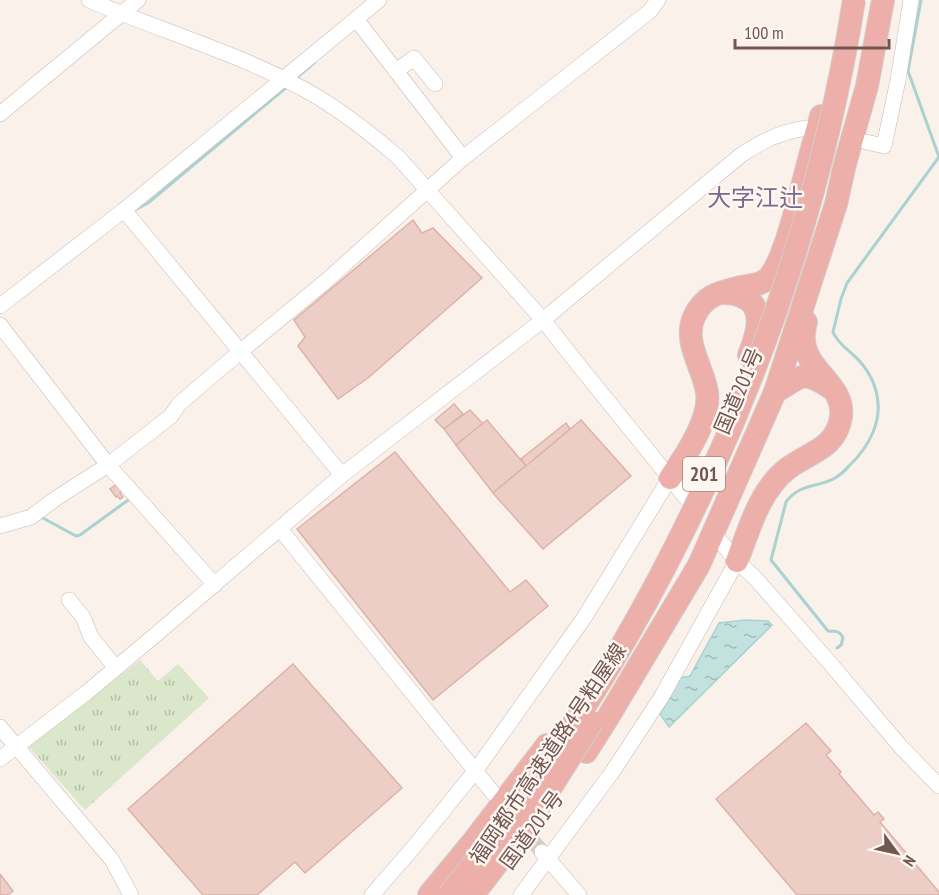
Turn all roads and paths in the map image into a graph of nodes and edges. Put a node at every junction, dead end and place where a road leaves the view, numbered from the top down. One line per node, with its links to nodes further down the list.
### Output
1 (89, 0): 11 (street)
2 (138, 0): 11 (street)
3 (379, 0): 10 (street)
4 (658, 0): 19 (street)
5 (848, 0): 12 (highway, 国道201号 / 201)
6 (854, 0): 54 (highway, 福岡都市高速道路4号粕屋線, bridge)
7 (867, 0): 55 (highway, 福岡都市高速道路4号粕屋線, bridge)
8 (883, 0): 21 (highway, 国道201号 / 201)
9 (910, 0): 18 (street)
10 (358, 11): 13 (street); 14 (street)
11 (121, 14): 14 (street); 16 (street)
12 (835, 70): 23 (highway); 33 (highway, 国道201号 / 201)
13 (396, 71): 15 (street); 19 (street)
14 (284, 79): 20 (street); 22 (street)
15 (435, 84)
16 (0, 114)
17 (806, 128): 25 (street)
18 (866, 142)
19 (463, 158): 20 (street)
20 (428, 189): 25 (street); 27 (street)
21 (836, 204): 28 (highway); 29 (highway, 国道201号 / 201)
22 (124, 210): 24 (street); 27 (street)
23 (721, 292): 32 (highway); 33 (highway)
24 (0, 306)
25 (543, 320): 31 (street); 32 (street)
26 (0, 325): 30 (street)
27 (240, 351): 30 (street); 31 (street)
28 (835, 391): 29 (highway); 37 (highway)
29 (775, 392): 49 (highway, 国道201号 / 201)
30 (108, 465): 34 (street); 38 (street)
31 (342, 475): 35 (street)
32 (670, 478): 33 (street); 45 (street)
33 (691, 495): 42 (highway, 国道201号 / 201)
34 (0, 526)
35 (280, 529): 38 (street); 45 (street)
36 (719, 540): 37 (street)
37 (737, 561): 46 (street); 48 (street)
38 (215, 585): 40 (street)
39 (69, 600): 40 (street)
40 (116, 668): 43 (street)
41 (0, 727): 43 (street)
42 (565, 732): 52 (highway); 53 (highway, 国道201号 / 201)
43 (16, 747): 44 (street); 50 (street)
44 (0, 759)
45 (476, 770): 47 (street); 51 (street)
46 (939, 786)
47 (493, 793)
48 (545, 855): 56 (street); 57 (street)
49 (489, 889)
50 (131, 895)
51 (372, 895)
52 (429, 895)
53 (445, 895)
54 (449, 895)
55 (473, 895)
56 (521, 895)
57 (579, 895)

